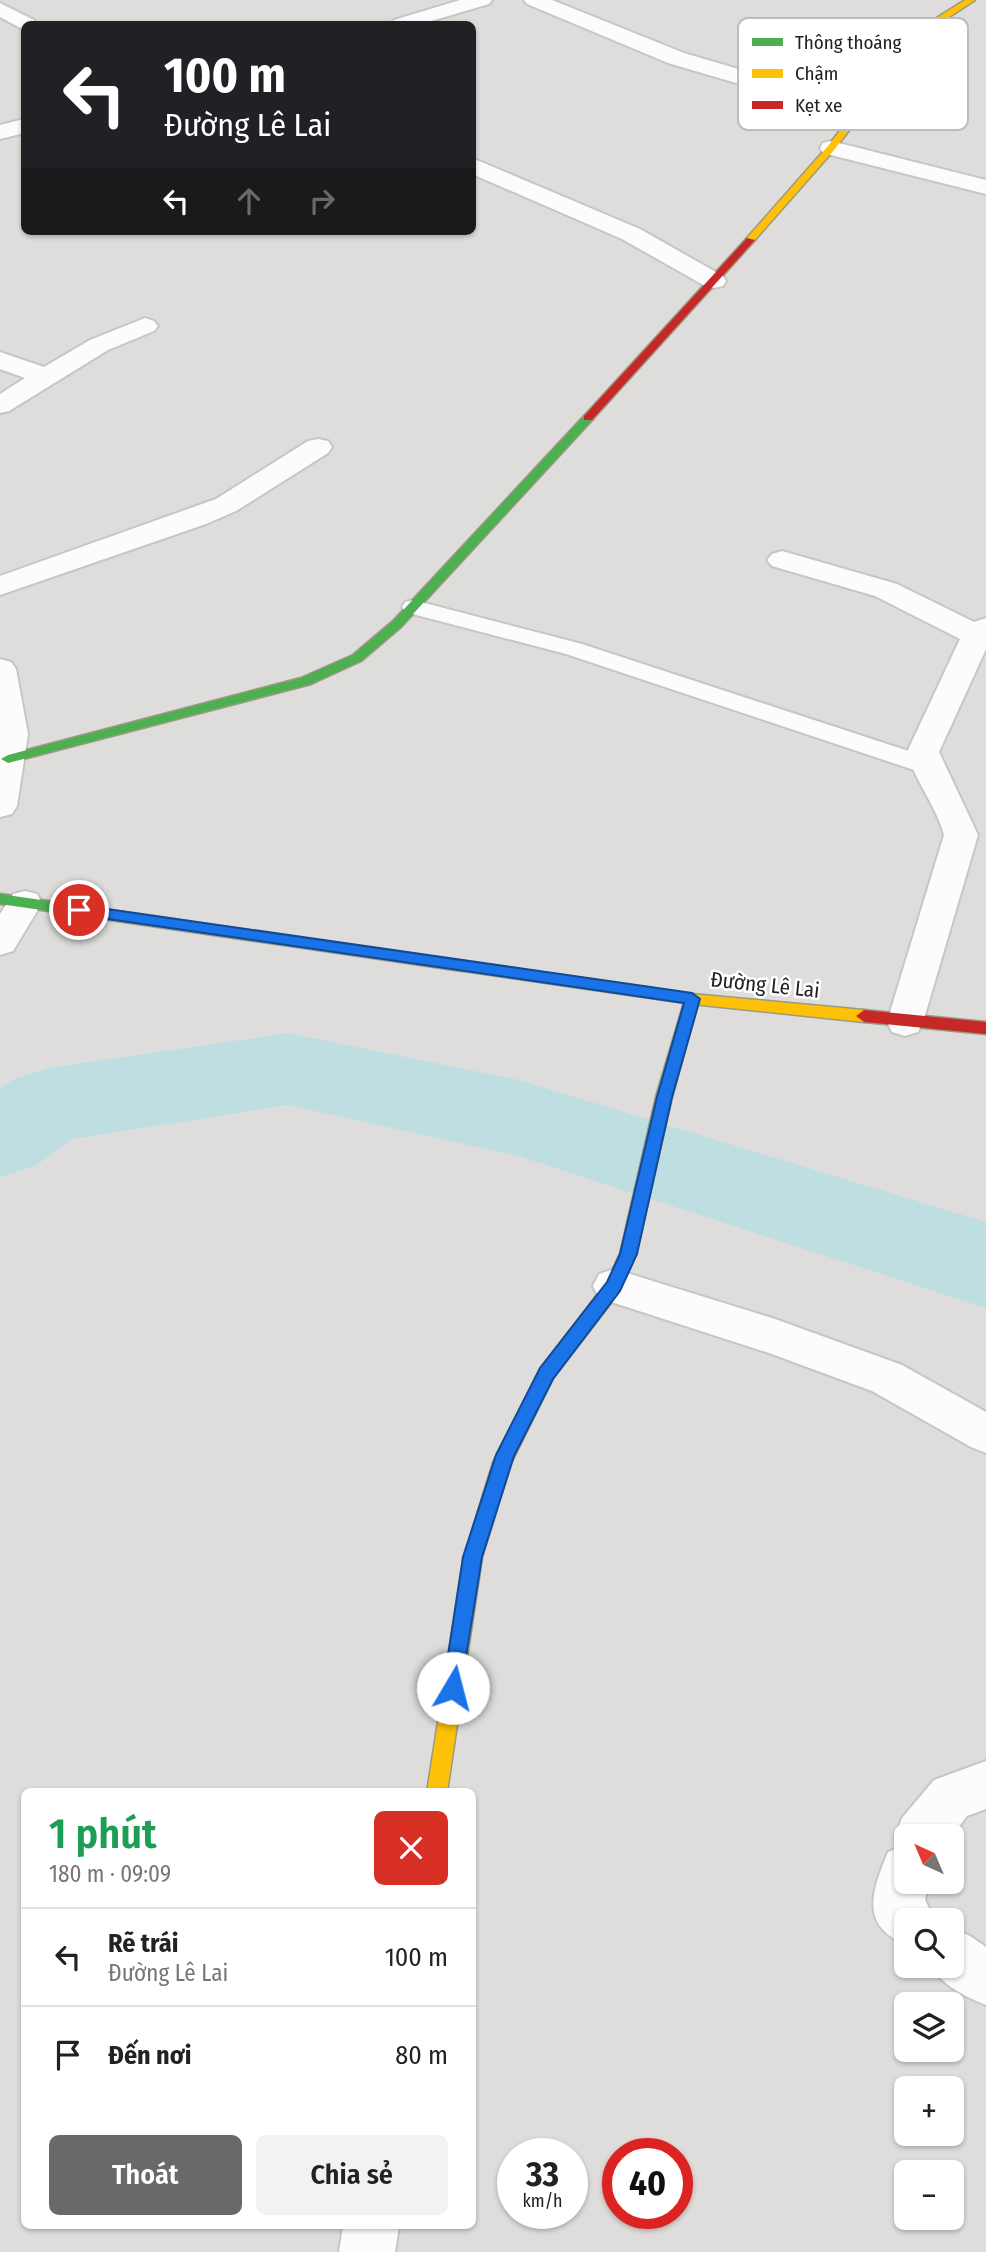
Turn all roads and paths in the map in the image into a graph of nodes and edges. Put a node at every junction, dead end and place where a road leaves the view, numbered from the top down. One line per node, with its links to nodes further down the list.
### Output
1 (482, 0): 7 (street)
2 (534, 0): 8 (street)
3 (971, 0): 5 (main road)
4 (0, 9): 6 (street)
5 (943, 18)
6 (22, 21)
7 (411, 21)
8 (738, 76)
9 (21, 127): 11 (street)
10 (845, 130): 12 (main road)
11 (0, 132)
12 (831, 148): 14 (street); 15 (main road)
13 (476, 167): 15 (street)
14 (986, 187)
15 (715, 281): 23 (main road)
16 (145, 326): 18 (street)
17 (0, 360): 18 (street)
18 (46, 377): 19 (street)
19 (0, 405)
20 (318, 447): 22 (street)
21 (782, 560): 24 (street)
22 (0, 586)
23 (413, 607): 26 (main road); 27 (lane)
24 (981, 631): 27 (street)
25 (0, 668): 26 (street)
26 (8, 759): 28 (street)
27 (925, 765): 32 (street)
28 (0, 806)
29 (13, 901): 30 (street); 31 (main road, Đường Lê Lai)
30 (0, 942)
31 (692, 999): 32 (main road, Đường Lê Lai); 34 (main road)
32 (905, 1021): 33 (main road, Đường Lê Lai)
33 (986, 1028)
34 (621, 1270): 35 (street); 37 (main road)
35 (986, 1434)
36 (986, 1785): 38 (street)
37 (438, 1788)
38 (930, 1824)
39 (964, 1963): 40 (street)
40 (986, 1979)
41 (371, 2229): 42 (street)
42 (367, 2252)

